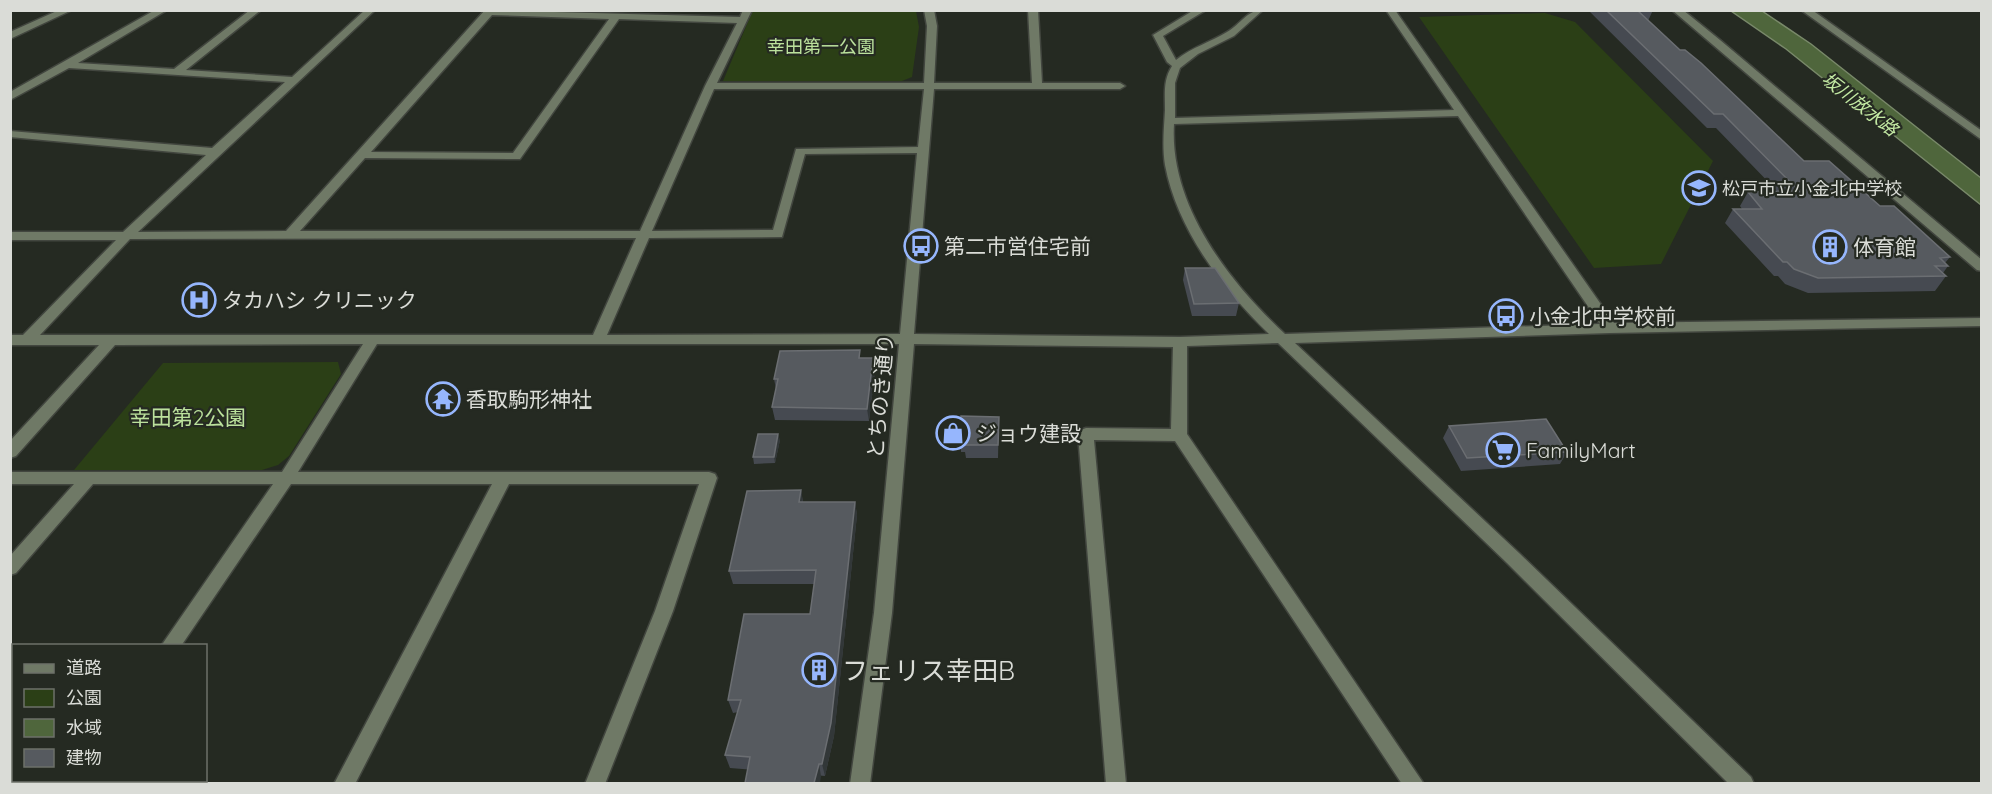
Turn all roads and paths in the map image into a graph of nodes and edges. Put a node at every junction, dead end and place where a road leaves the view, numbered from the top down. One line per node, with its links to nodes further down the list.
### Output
1 (68, 10): 15 (street)
2 (163, 10): 18 (street)
3 (257, 10): 20 (street)
4 (371, 10): 21 (street)
5 (928, 10): 25 (street, とちのき通り)
6 (1033, 10): 22 (street)
7 (1202, 10): 19 (street)
8 (1258, 10): 19 (street)
9 (1389, 10): 27 (street)
10 (1676, 10): 38 (street)
11 (1804, 10): 30 (street)
12 (490, 11): 13 (street); 33 (street)
13 (616, 15): 14 (street); 33 (street)
14 (746, 15): 23 (street)
15 (42, 22): 16 (street); 17 (street)
16 (10, 28)
17 (10, 36)
18 (69, 65): 20 (street); 26 (street)
19 (1177, 65): 28 (street)
20 (178, 71): 21 (street)
21 (295, 80): 32 (street)
22 (1037, 85): 24 (street); 25 (street)
23 (710, 86): 25 (street); 37 (street)
24 (1120, 86)
25 (929, 87): 31 (street, とちのき通り)
26 (10, 97)
27 (1459, 113): 28 (street); 40 (street)
28 (1170, 121): 46 (street)
29 (10, 134): 32 (street)
30 (1982, 137)
31 (922, 150): 37 (street); 41 (street, とちのき通り)
32 (215, 152): 36 (street)
33 (362, 155): 34 (street)
34 (290, 235): 36 (street); 37 (street)
35 (10, 236): 36 (street)
36 (126, 236): 43 (street)
37 (642, 236): 47 (street)
38 (1982, 267)
39 (1982, 322): 40 (street)
40 (1610, 328): 46 (street)
41 (906, 339): 47 (street); 48 (street); 59 (street, とちのき通り)
42 (10, 340): 43 (street)
43 (27, 340): 44 (street)
44 (110, 340): 45 (street); 50 (street)
45 (373, 340): 47 (street); 51 (street)
46 (1284, 340): 48 (street); 62 (street)
47 (597, 341)
48 (1180, 342): 49 (street)
49 (1179, 435): 60 (street); 61 (street)
50 (10, 452)
51 (287, 477): 53 (street); 54 (street); 56 (street)
52 (10, 478): 53 (street)
53 (89, 478): 55 (street)
54 (503, 479): 57 (street); 58 (street)
55 (10, 568)
56 (171, 644)
57 (349, 782)
58 (596, 783)
59 (860, 783)
60 (1116, 783)
61 (1414, 783)
62 (1744, 783)

